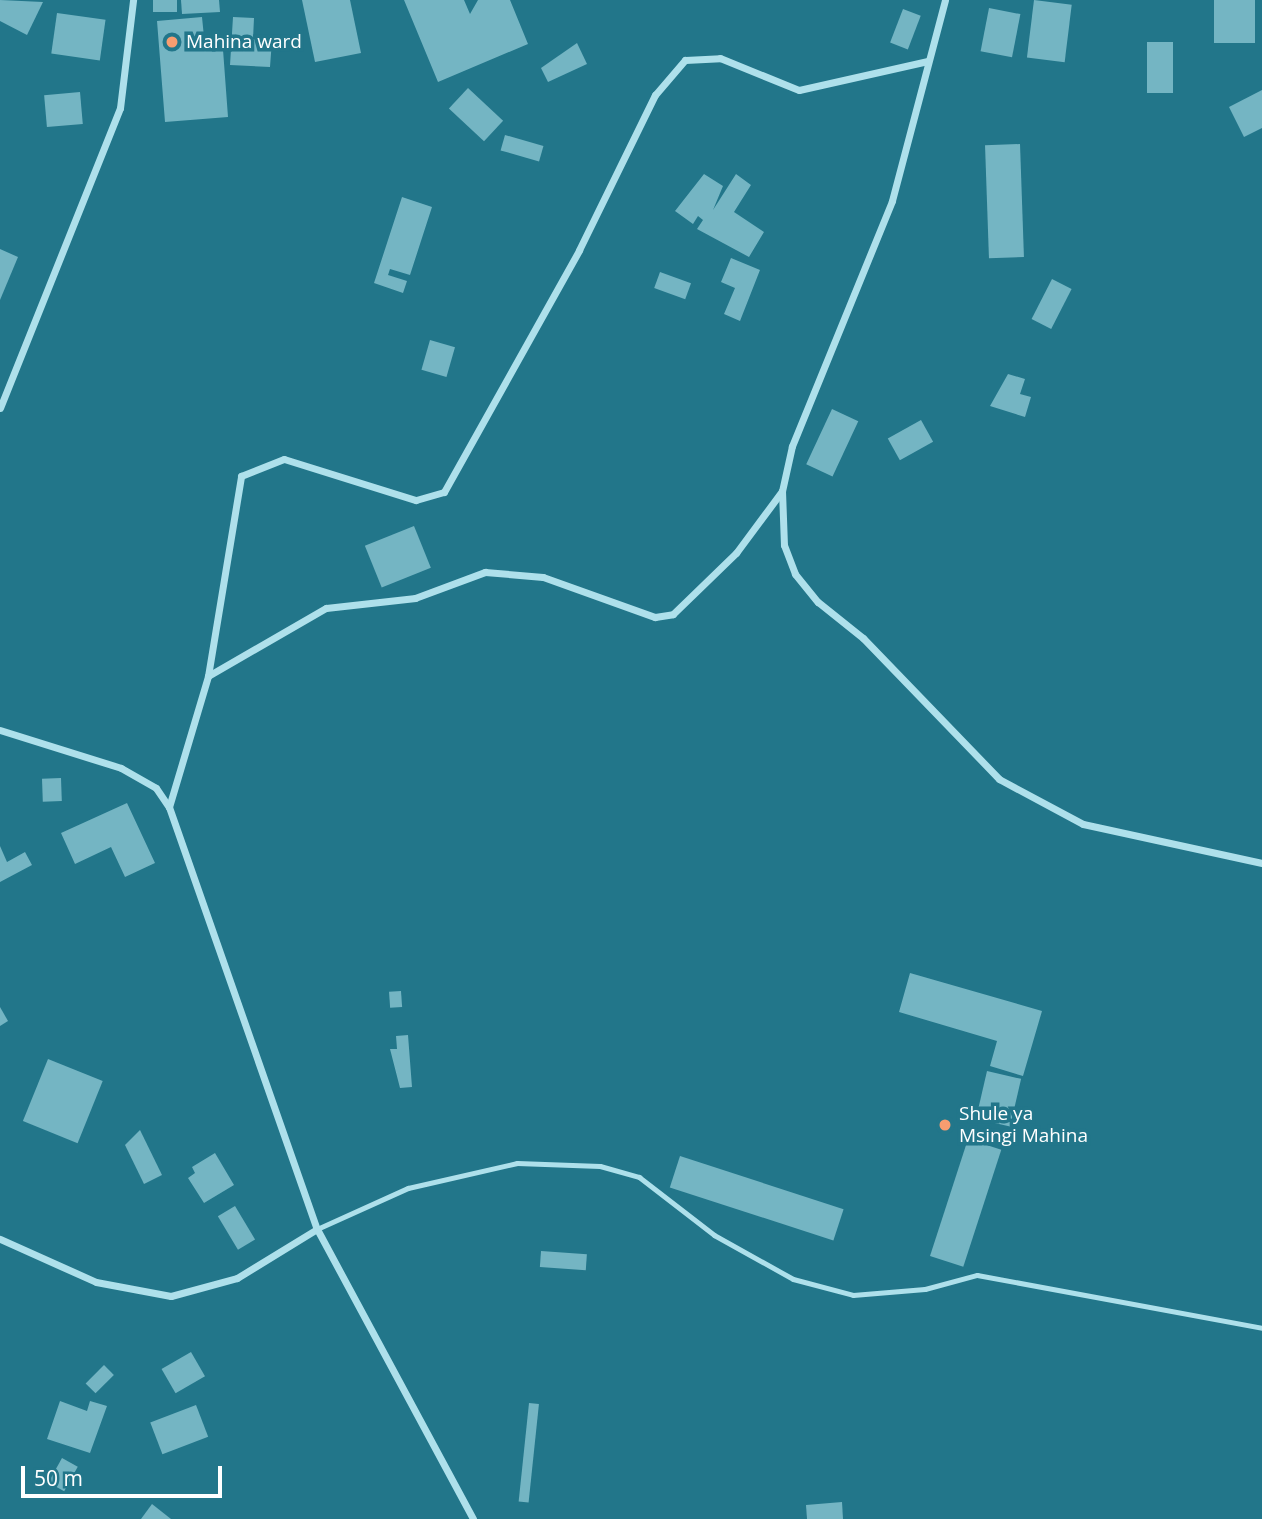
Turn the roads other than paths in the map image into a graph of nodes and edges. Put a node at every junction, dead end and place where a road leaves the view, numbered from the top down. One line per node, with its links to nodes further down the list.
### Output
1 (133, 0): 4 (street)
2 (945, 0): 3 (street)
3 (928, 61): 5 (street); 6 (street)
4 (0, 408)
5 (782, 491): 6 (street); 9 (street)
6 (208, 676): 8 (street)
7 (0, 730): 8 (street)
8 (169, 807): 10 (street)
9 (1262, 863)
10 (317, 1229): 11 (street); 12 (lane); 13 (street)
11 (0, 1239)
12 (1262, 1328)
13 (473, 1519)

